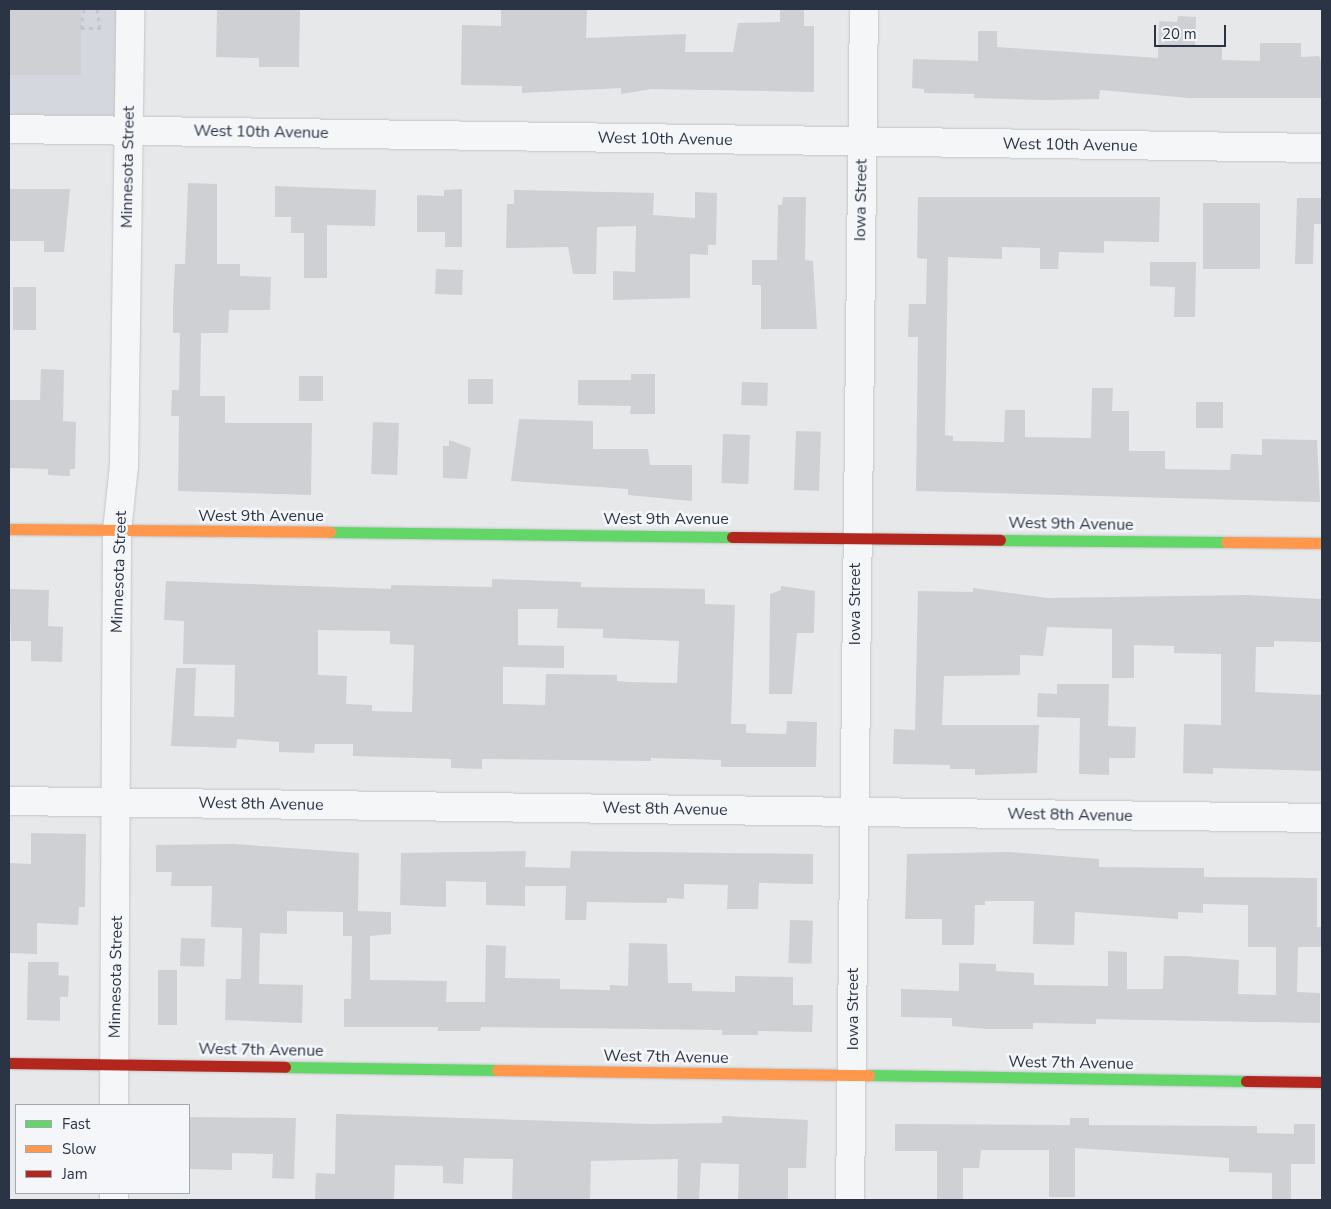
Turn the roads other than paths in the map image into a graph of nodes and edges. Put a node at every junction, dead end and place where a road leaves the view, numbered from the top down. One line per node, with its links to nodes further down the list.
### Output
1 (130, 9): 4 (street, Minnesota Street)
2 (864, 9): 5 (street, Iowa Street)
3 (9, 129): 4 (street, West 10th Avenue)
4 (129, 130): 5 (street, West 10th Avenue); 8 (street, Minnesota Street)
5 (862, 142): 6 (street, West 10th Avenue); 9 (street, Iowa Street)
6 (1322, 148)
7 (9, 529): 8 (main road, West 9th Avenue)
8 (117, 531): 9 (main road, West 9th Avenue); 12 (street, Minnesota Street)
9 (855, 537): 10 (main road, West 9th Avenue); 13 (street, Iowa Street)
10 (1322, 543)
11 (9, 800): 12 (street, West 8th Avenue)
12 (118, 802): 13 (street, West 8th Avenue); 16 (street, Minnesota Street)
13 (854, 812): 14 (street, West 8th Avenue); 17 (street, Iowa Street)
14 (1322, 818)
15 (9, 1063): 16 (main road, West 7th Avenue)
16 (114, 1064): 17 (main road, West 7th Avenue); 19 (street, Minnesota Street)
17 (853, 1076): 18 (main road, West 7th Avenue); 20 (street, Iowa Street)
18 (1322, 1082)
19 (114, 1104)
20 (850, 1200)

